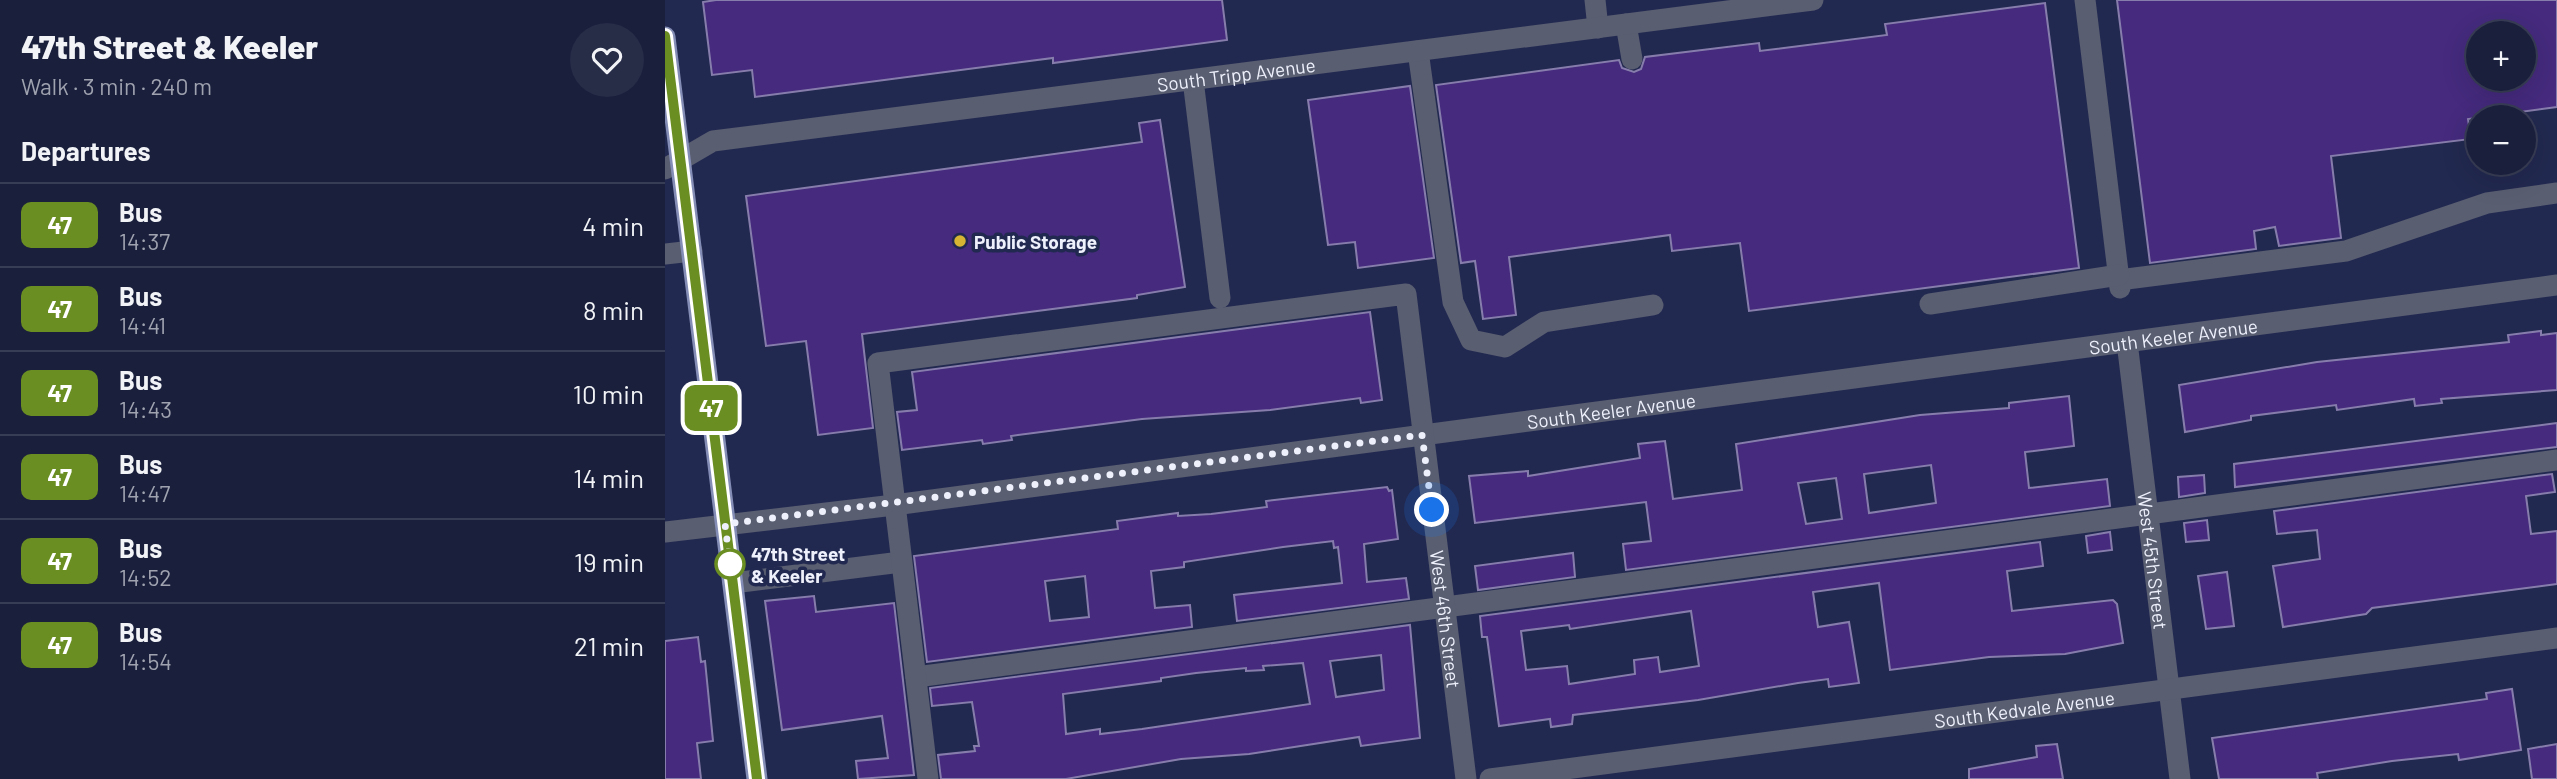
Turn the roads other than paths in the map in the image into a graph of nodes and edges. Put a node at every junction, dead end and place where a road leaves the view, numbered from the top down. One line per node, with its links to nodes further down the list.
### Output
1 (1595, 0): 6 (street)
2 (1813, 0): 4 (street, South Tripp Avenue)
3 (2085, 0): 15 (street)
4 (1690, 8): 5 (street, South Tripp Avenue)
5 (1626, 24): 6 (street, South Tripp Avenue); 9 (street)
6 (1598, 28): 8 (street, South Tripp Avenue)
7 (665, 37): 11 (main road)
8 (1418, 51): 10 (street, South Tripp Avenue); 19 (street)
9 (1632, 59)
10 (1193, 80): 11 (street, South Tripp Avenue); 17 (street)
11 (673, 165): 13 (main road)
12 (2557, 193): 15 (street)
13 (692, 251): 14 (street); 25 (main road)
14 (665, 254)
15 (2119, 281): 18 (street)
16 (2557, 285): 20 (street, South Keeler Avenue)
17 (1220, 298)
18 (1930, 304)
19 (1653, 305)
20 (2127, 342): 21 (street, South Keeler Avenue); 24 (street, West 45th Street)
21 (1422, 435): 23 (street, South Keeler Avenue); 23 (street, West 46th Street); 29 (street, West 46th Street)
22 (2557, 460): 24 (street)
23 (894, 505): 25 (street, South Keeler Avenue); 27 (street)
24 (2148, 513): 29 (street); 32 (street, West 45th Street)
25 (725, 524): 26 (street, South Keeler Avenue); 28 (main road)
26 (665, 532)
27 (901, 562): 28 (street); 31 (street)
28 (733, 583): 33 (main road)
29 (1445, 607): 31 (street); 35 (street, West 46th Street)
30 (2557, 638): 32 (street, South Kedvale Avenue)
31 (916, 677): 34 (street)
32 (2169, 690): 36 (street, South Kedvale Avenue); 37 (street, West 45th Street)
33 (757, 779)
34 (928, 779)
35 (1465, 779)
36 (1490, 779)
37 (2180, 779)

